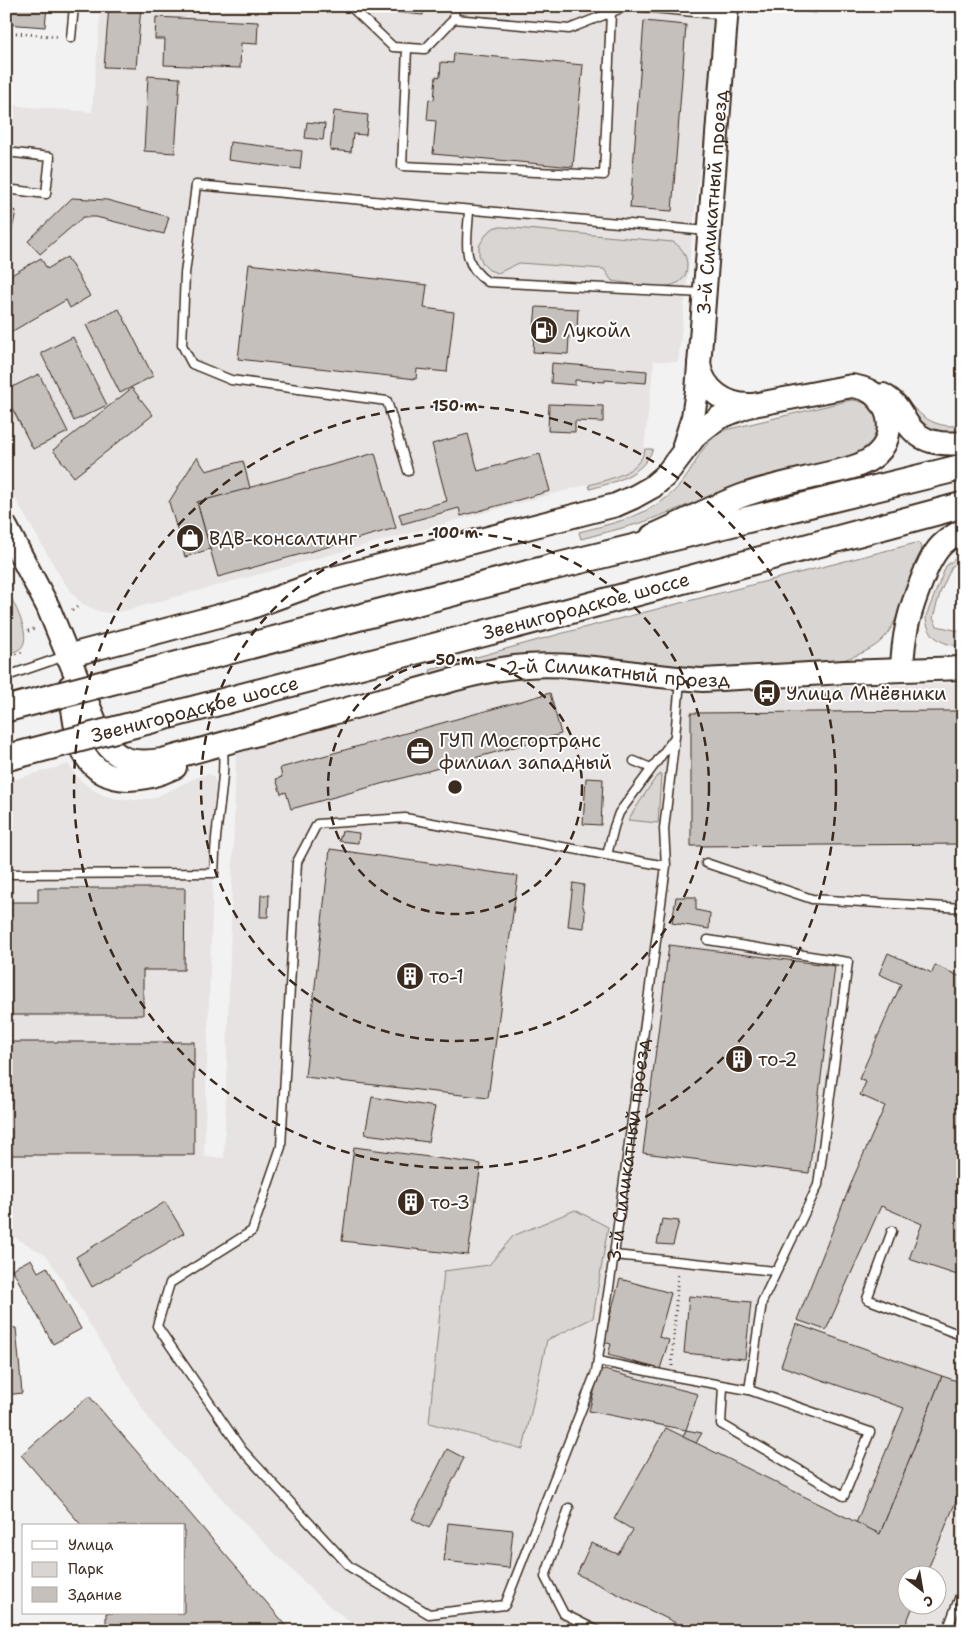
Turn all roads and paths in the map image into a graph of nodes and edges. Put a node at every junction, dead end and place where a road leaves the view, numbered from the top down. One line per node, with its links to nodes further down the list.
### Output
1 (74, 6): 10 (lane)
2 (350, 6): 11 (lane)
3 (455, 6): 8 (lane)
4 (627, 6): 7 (lane)
5 (632, 6): 6 (lane)
6 (727, 11): 15 (street, 3-й Силикатный проезд)
7 (611, 13): 8 (lane); 11 (lane)
8 (454, 19): 11 (lane)
9 (6, 32): 10 (path)
10 (71, 38)
11 (407, 48)
12 (6, 152): 13 (lane)
13 (6, 188)
14 (469, 210): 15 (lane); 16 (lane); 23 (lane)
15 (711, 231): 16 (street, 3-й Силикатный проезд)
16 (705, 294): 17 (street, 3-й Силикатный проезд)
17 (699, 361): 19 (street); 21 (street, 3-й Силикатный проезд)
18 (868, 389): 19 (street); 20 (street); 27 (street)
19 (758, 404): 21 (street)
20 (963, 443)
21 (680, 455): 34 (street)
22 (963, 467): 27 (main road)
23 (408, 471)
24 (963, 505): 42 (main road, Звенигородское шоссе, bridge)
25 (6, 527): 34 (street, 2-й Силикатный проезд)
26 (963, 530): 36 (street)
27 (586, 558): 39 (main road, bridge)
28 (77, 607): 29 (path)
29 (72, 610)
30 (34, 629): 31 (path)
31 (28, 631)
32 (24, 654): 33 (path)
33 (6, 656)
34 (67, 656): 37 (lane); 41 (street, 2-й Силикатный проезд)
35 (963, 668): 36 (street, 2-й Силикатный проезд)
36 (902, 670): 38 (street, 2-й Силикатный проезд)
37 (7, 674)
38 (680, 679): 40 (lane, 3-й Силикатный проезд); 41 (street, 2-й Силикатный проезд)
39 (6, 709)
40 (675, 736): 44 (lane); 47 (lane, 3-й Силикатный проезд)
41 (222, 744): 48 (lane)
42 (6, 758)
43 (634, 761): 44 (lane)
44 (651, 768): 45 (lane)
45 (607, 855): 47 (lane); 56 (lane, 3-й Силикатный проезд)
46 (706, 863): 49 (lane)
47 (666, 866): 52 (lane, 3-й Силикатный проезд)
48 (6, 874)
49 (963, 908)
50 (708, 940): 54 (lane)
51 (892, 1231): 55 (lane)
52 (614, 1256): 53 (lane); 56 (lane, 3-й Силикатный проезд)
53 (678, 1261): 54 (lane); 57 (path)
54 (775, 1271): 59 (lane)
55 (963, 1336)
56 (598, 1361): 57 (lane)
57 (671, 1376): 58 (lane)
58 (723, 1386): 59 (lane); 59 (lane)
59 (749, 1390)
60 (569, 1508): 62 (lane)
61 (963, 1588): 63 (lane)
62 (598, 1631)
63 (946, 1631)

